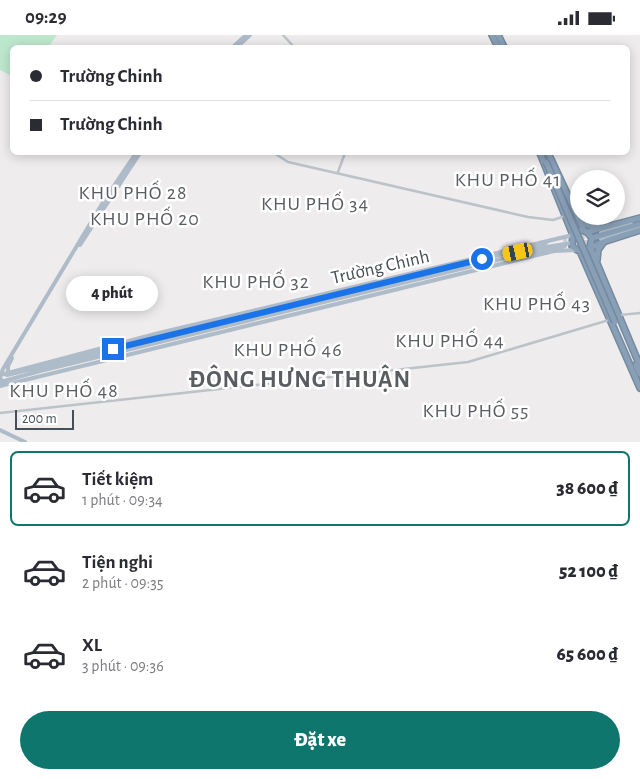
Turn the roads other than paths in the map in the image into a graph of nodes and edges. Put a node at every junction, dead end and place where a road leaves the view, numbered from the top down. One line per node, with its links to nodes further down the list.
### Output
1 (246, 35): 4 (main road)
2 (250, 35): 5 (main road)
3 (283, 35): 6 (street)
4 (237, 45)
5 (238, 45)
6 (292, 45)
7 (137, 155): 41 (main road)
8 (277, 155): 15 (street)
9 (344, 155): 15 (street)
10 (542, 155): 17 (highway)
11 (543, 155): 14 (highway)
12 (547, 155): 14 (highway)
13 (548, 155): 16 (highway)
14 (548, 161): 40 (highway, bridge)
15 (338, 173): 17 (street)
16 (570, 201)
17 (566, 216): 18 (highway)
18 (569, 222): 24 (highway)
19 (582, 225): 23 (highway)
20 (584, 225): 22 (highway)
21 (640, 226): 22 (main road); 22 (highway); 25 (highway); 27 (main road); 27 (highway)
22 (598, 230): 23 (highway)
23 (586, 231): 24 (highway); 25 (highway)
24 (573, 235): 28 (highway); 32 (main road, Trường Chinh)
25 (592, 238): 30 (highway)
26 (563, 240): 32 (main road)
27 (603, 241): 30 (highway); 35 (highway)
28 (571, 243): 31 (highway); 32 (main road, Trường Chinh)
29 (565, 246): 32 (main road)
30 (590, 247): 31 (highway); 35 (highway)
31 (578, 251): 33 (main road, Trường Chinh); 36 (highway)
32 (504, 255): 34 (main road, Trường Chinh); 37 (main road, Trường Chinh); 37 (main road, Trường Chinh)
33 (509, 262): 34 (main road, Trường Chinh); 37 (main road, Trường Chinh)
34 (490, 263): 37 (main road, Trường Chinh)
35 (598, 264): 36 (highway); 40 (highway)
36 (589, 270): 40 (highway)
37 (314, 303): 46 (main road, Trường Chinh); 46 (main road, Trường Chinh)
38 (640, 313): 39 (street)
39 (631, 316): 40 (street); 42 (street)
40 (615, 319): 42 (highway); 43 (highway); 50 (street)
41 (33, 321): 46 (main road); 47 (main road)
42 (621, 329): 43 (highway); 44 (highway); 45 (highway); 48 (highway)
43 (619, 338): 49 (highway)
44 (640, 366)
45 (640, 374)
46 (9, 377): 47 (main road, Trường Chinh); 47 (main road, Trường Chinh)
47 (1, 380)
48 (640, 382)
49 (640, 388)
50 (0, 413)
51 (0, 430): 52 (main road)
52 (25, 441)

